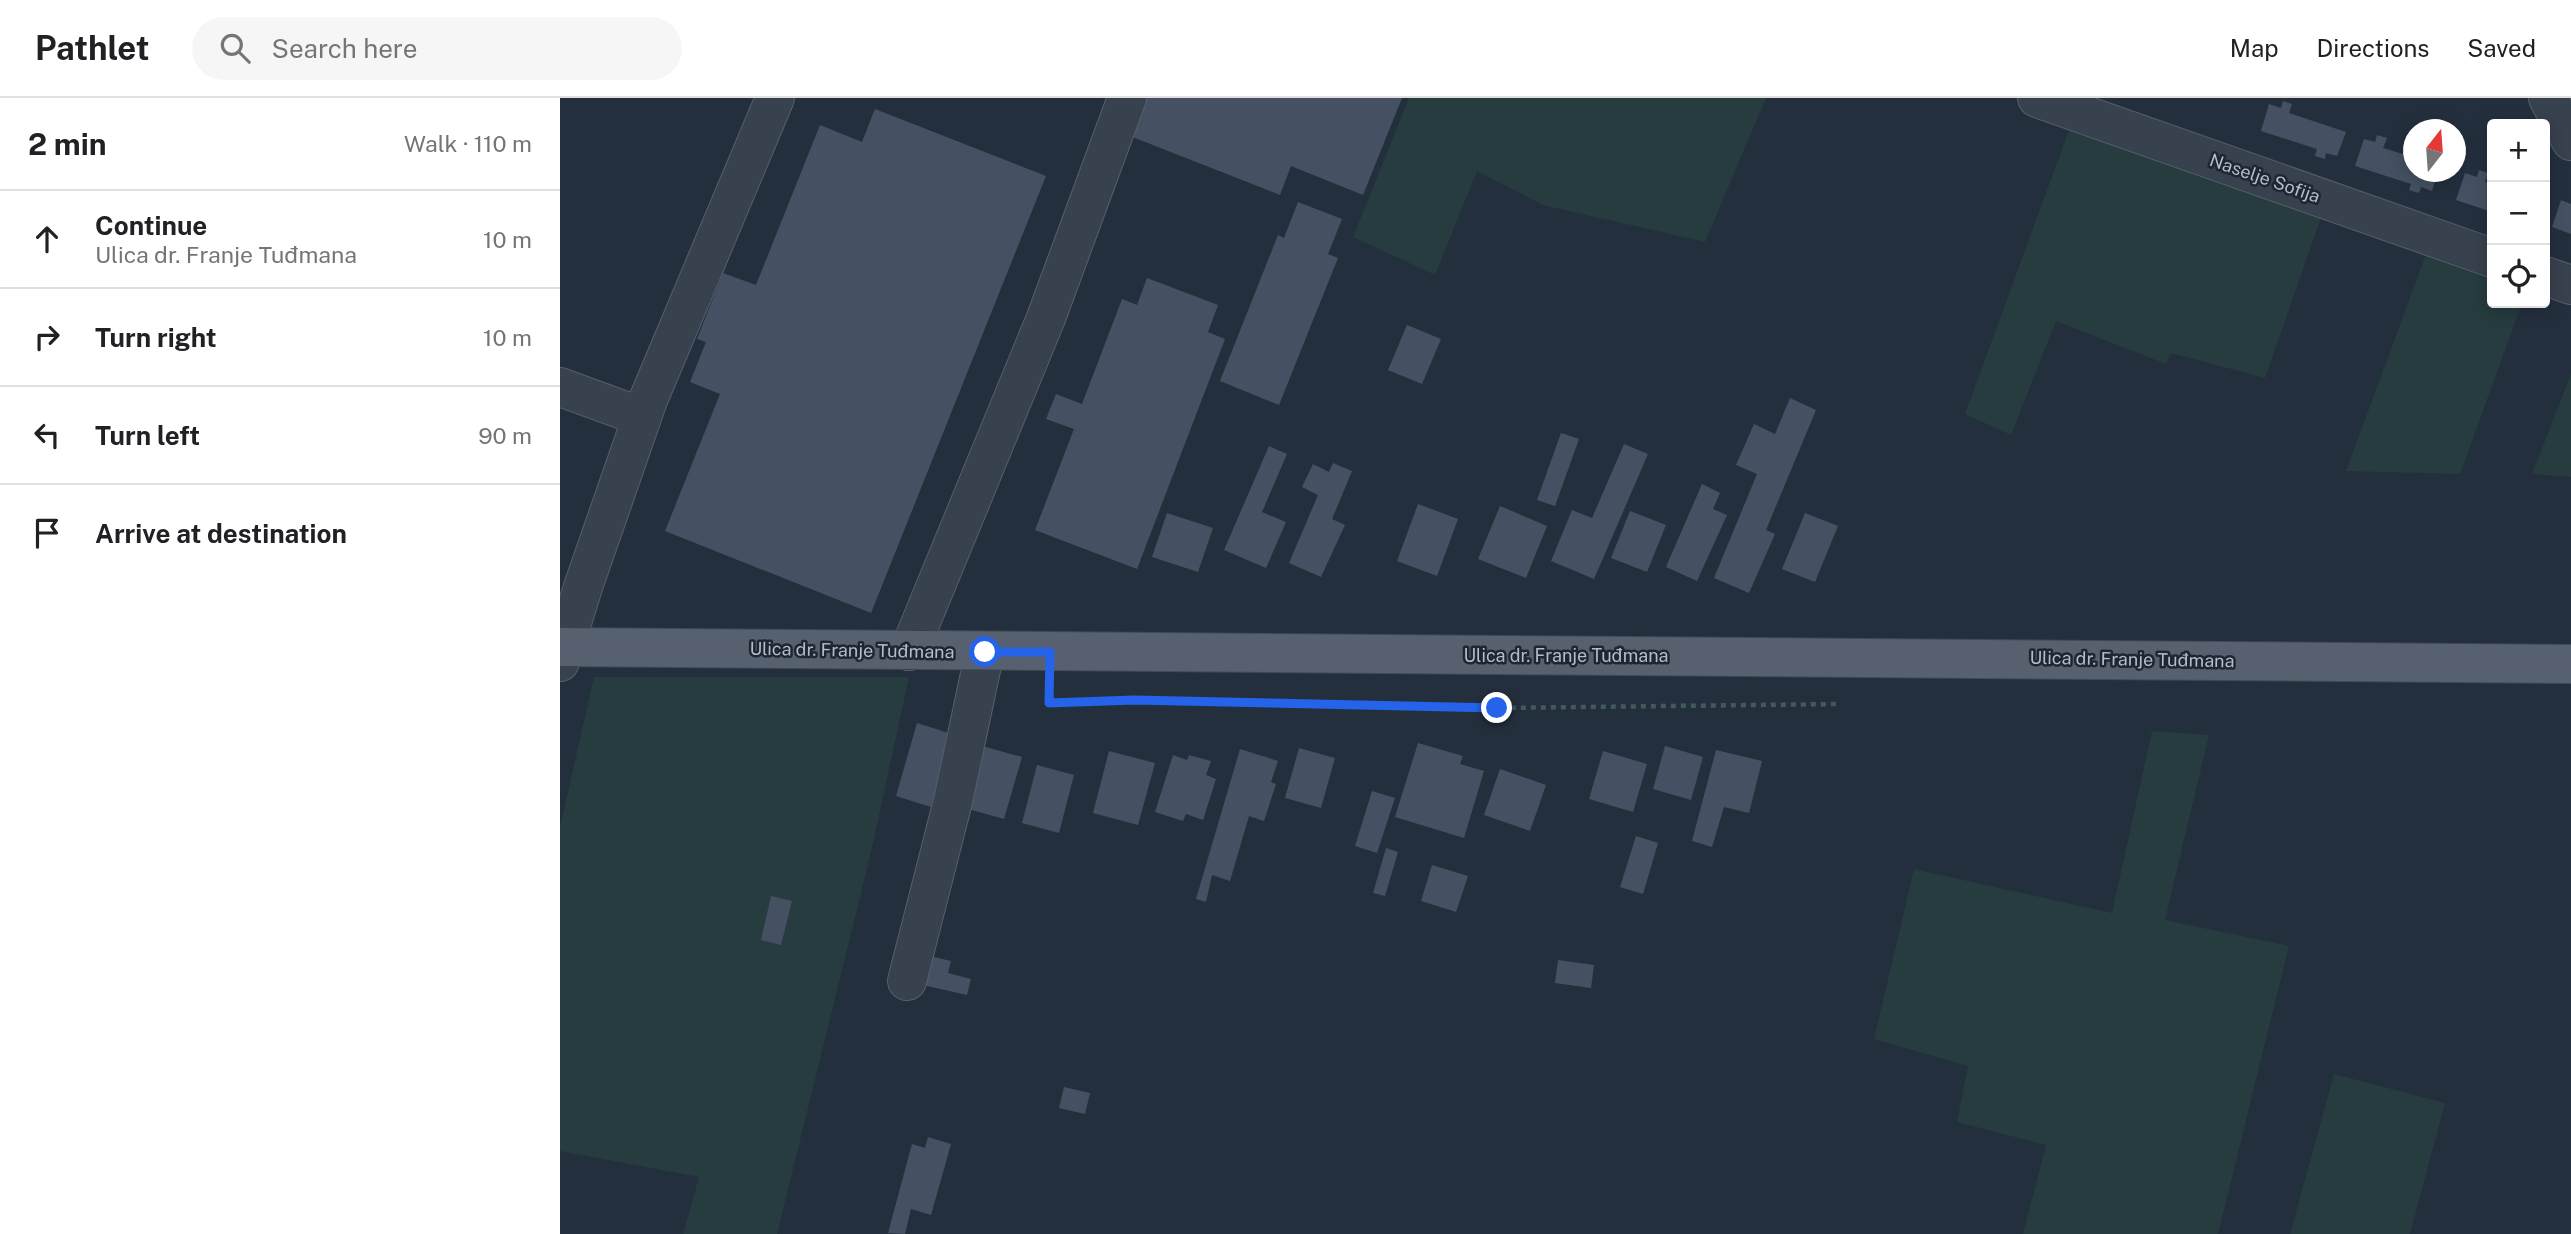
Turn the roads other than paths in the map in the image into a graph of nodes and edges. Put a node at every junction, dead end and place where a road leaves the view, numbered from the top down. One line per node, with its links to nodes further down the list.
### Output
1 (775, 98): 10 (lane)
2 (1127, 98): 11 (lane)
3 (2037, 98): 6 (lane, Naselje Sofija)
4 (2548, 98): 5 (lane)
5 (2571, 141)
6 (2487, 256)
7 (2550, 278): 8 (lane)
8 (2571, 285)
9 (560, 387): 10 (lane)
10 (642, 417): 12 (lane)
11 (909, 651): 12 (main road, Ulica dr. Franje Tuđmana); 13 (main road, Ulica dr. Franje Tuđmana)
12 (562, 652)
13 (985, 652): 14 (main road, Ulica dr. Franje Tuđmana); 15 (lane)
14 (2571, 664)
15 (907, 981)

